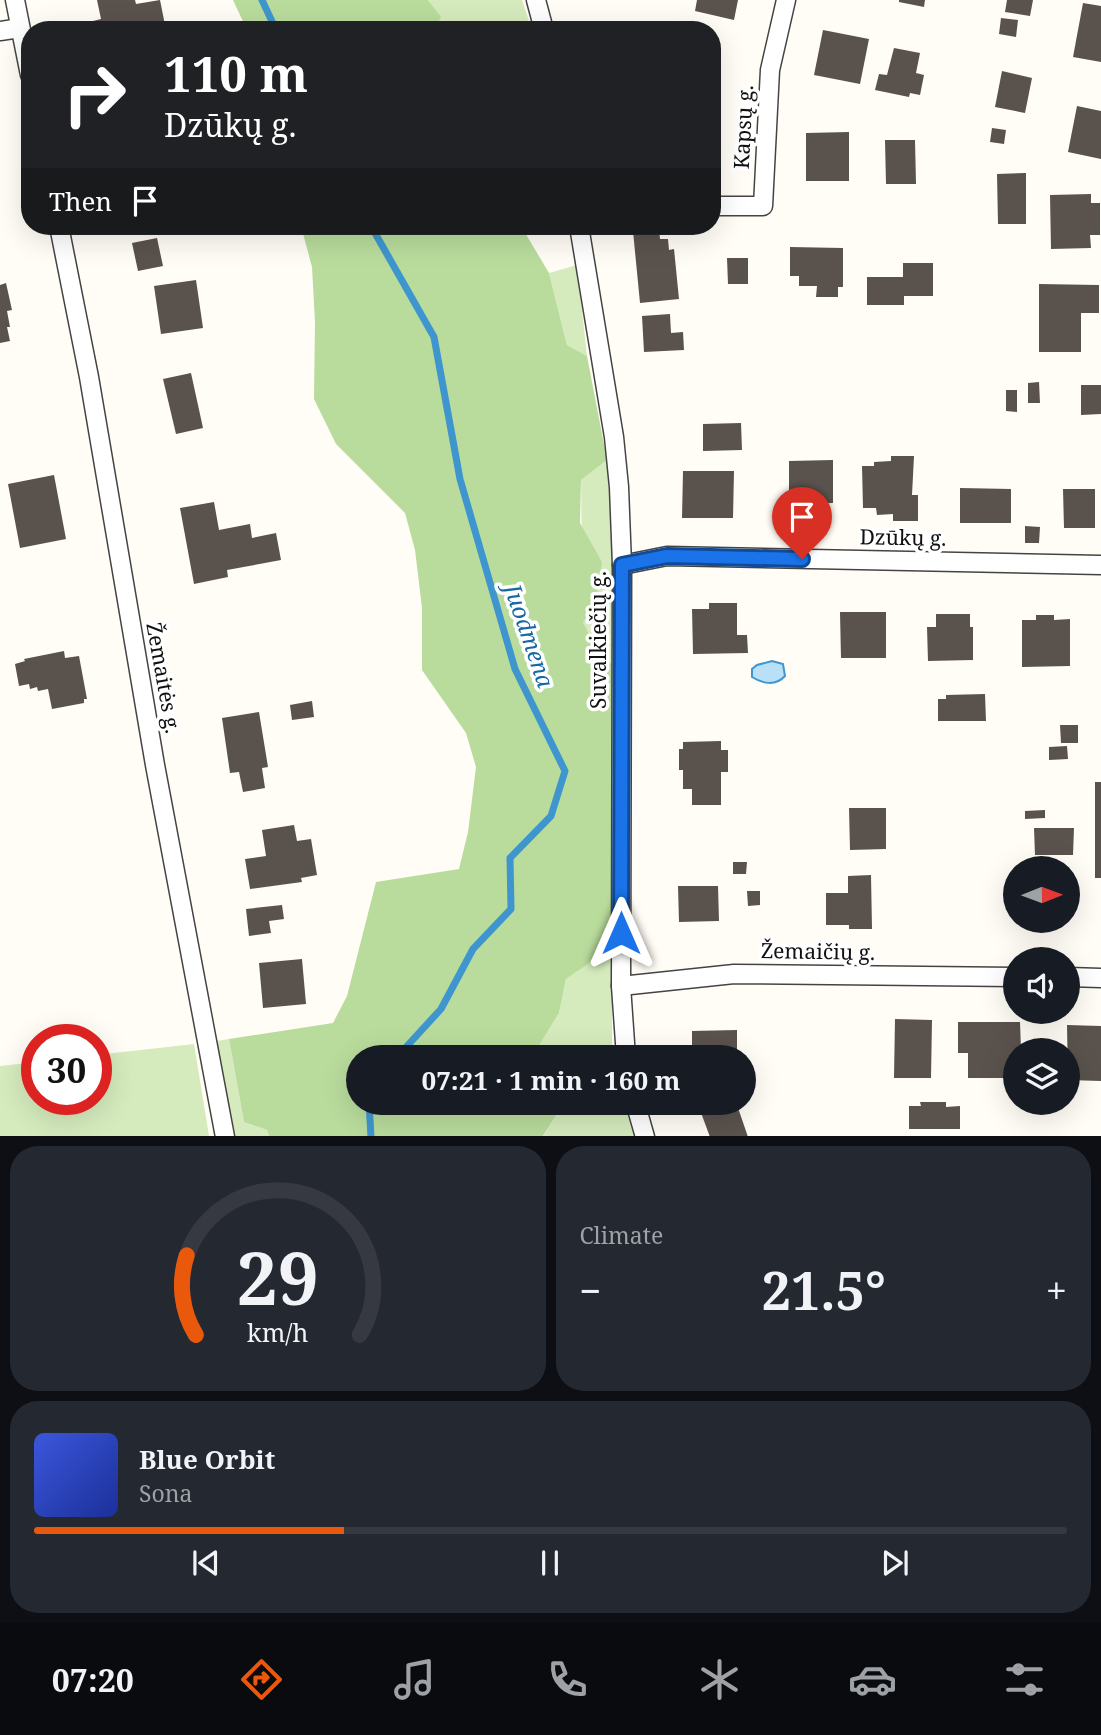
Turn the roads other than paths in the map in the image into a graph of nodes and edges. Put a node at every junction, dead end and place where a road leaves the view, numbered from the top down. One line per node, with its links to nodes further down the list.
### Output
1 (15, 0): 5 (street)
2 (536, 0): 4 (street)
3 (786, 0): 8 (street, Kapsų g.)
4 (542, 21)
5 (20, 28): 6 (street); 7 (street)
6 (0, 31)
7 (21, 33)
8 (721, 206)
9 (61, 235): 19 (street, Žemaitės g.)
10 (580, 235): 11 (street, Suvalkiečių g.)
11 (622, 565): 12 (street, Dzūkų g.); 16 (street, Suvalkiečių g.)
12 (1101, 565)
13 (1003, 976): 16 (street, Žemaičių g.)
14 (1080, 977): 15 (street)
15 (1101, 978)
16 (621, 986): 17 (street, Suvalkiečių g.)
17 (625, 1045)
18 (639, 1115): 20 (street)
19 (225, 1136)
20 (646, 1136)

